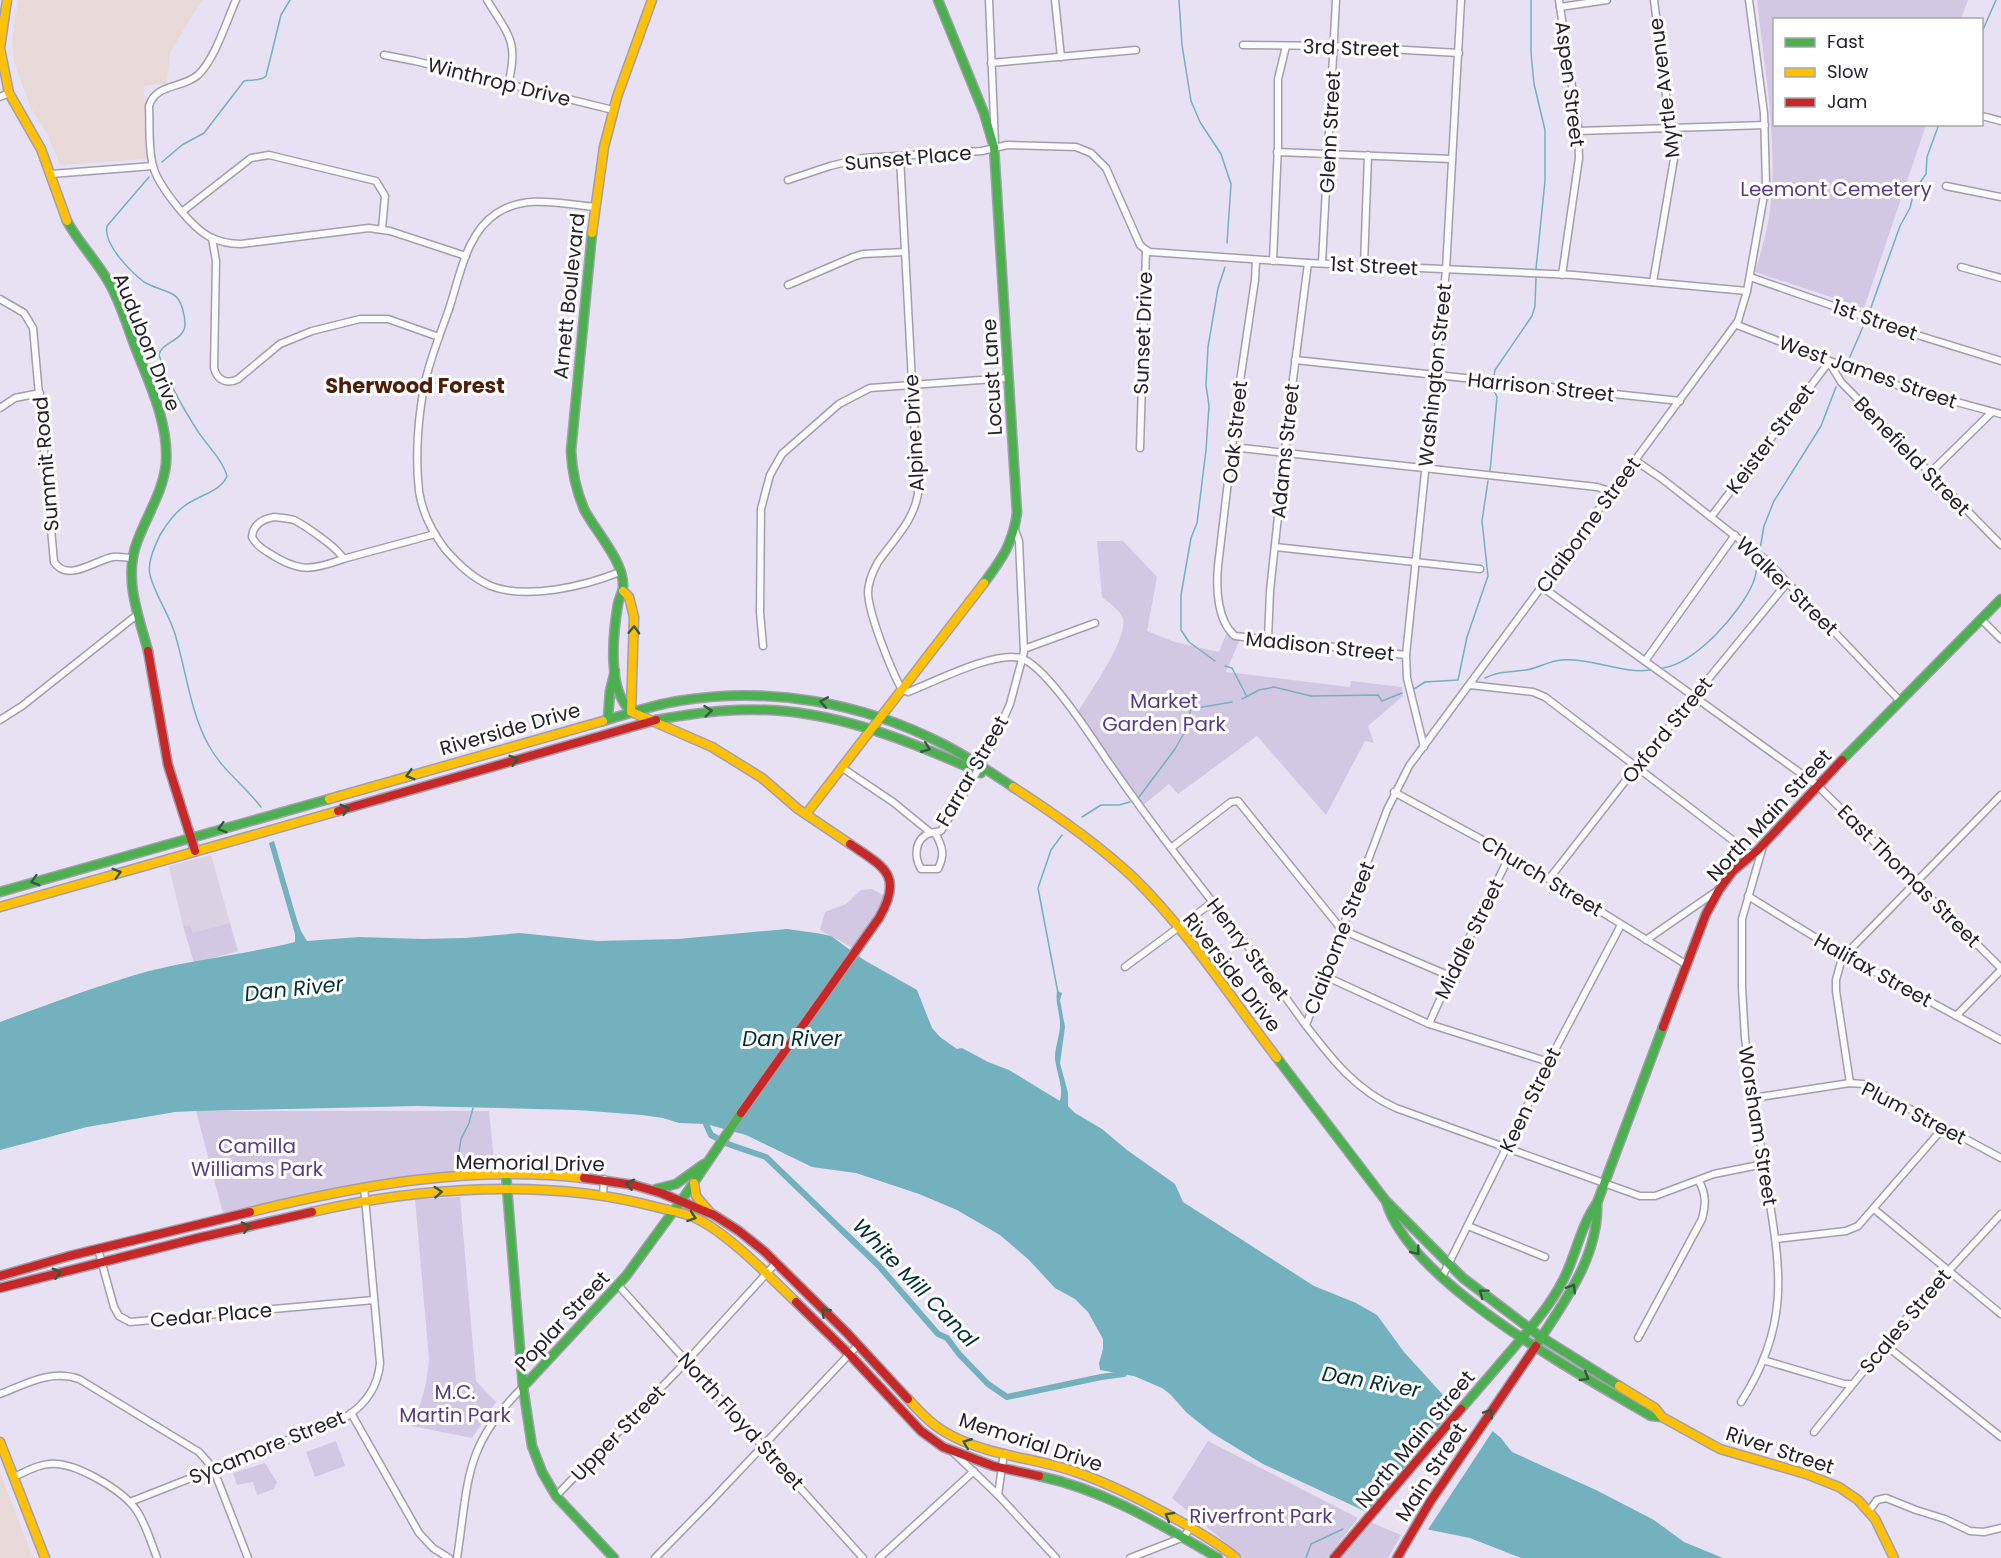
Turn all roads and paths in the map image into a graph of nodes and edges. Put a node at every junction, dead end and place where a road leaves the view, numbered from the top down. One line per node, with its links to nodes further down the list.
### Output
1 (7, 0): 14 (main road, Audubon Drive)
2 (236, 0): 38 (street)
3 (487, 0): 23 (street)
4 (652, 0): 26 (main road, Arnett Boulevard)
5 (989, 0): 22 (street)
6 (1056, 0): 21 (street)
7 (1336, 0): 17 (street, Glenn Street)
8 (1461, 0): 19 (street, Washington Street)
9 (1607, 0): 13 (street)
10 (1654, 0): 30 (street, Myrtle Avenue)
11 (1749, 0): 29 (street, Claiborne Street)
12 (938, 2): 32 (main road, Locust Lane)
13 (1559, 3): 31 (street, Aspen Street)
14 (1, 30): 24 (main road, Audubon Drive)
15 (1243, 45): 16 (street, 3rd Street)
16 (1286, 46): 17 (street, 3rd Street); 33 (street)
17 (1334, 46): 19 (street, 3rd Street); 34 (street, Glenn Street)
18 (1136, 50): 21 (street)
19 (1459, 53): 37 (street, Washington Street)
20 (384, 55): 23 (street, Winthrop Drive)
21 (1061, 57): 22 (street)
22 (991, 63): 32 (street)
23 (508, 85): 26 (street, Winthrop Drive)
24 (9, 93): 25 (street); 39 (main road, Audubon Drive)
25 (0, 97)
26 (613, 110): 43 (main road, Arnett Boulevard)
27 (1983, 116): 28 (street)
28 (2001, 121)
29 (1765, 124): 30 (street); 58 (street, Claiborne Street)
30 (1671, 127): 31 (street); 60 (street, Myrtle Avenue)
31 (1578, 131): 57 (street, Aspen Street)
32 (994, 147): 36 (street, Sunset Place); 47 (street, Sunset Drive); 70 (main road, Locust Lane)
33 (1277, 152): 34 (street); 51 (street)
34 (1329, 153): 35 (street); 53 (street, Glenn Street)
35 (1368, 155): 37 (street); 54 (street)
36 (900, 157): 40 (street, Sunset Place); 48 (street, Alpine Drive)
37 (1452, 159): 56 (street, Washington Street)
38 (153, 166): 39 (street); 44 (street)
39 (51, 174): 90 (main road, Audubon Drive)
40 (788, 180)
41 (1946, 186): 42 (street)
42 (2001, 197)
43 (595, 207): 49 (street); 94 (main road, Arnett Boulevard)
44 (183, 211): 45 (street); 46 (street)
45 (382, 229): 46 (street); 49 (street)
46 (212, 238): 65 (street)
47 (1146, 250): 50 (street, 1st Street); 78 (street, Sunset Drive)
48 (905, 252): 61 (street); 71 (street, Alpine Drive)
49 (466, 256): 65 (street)
50 (1256, 260): 51 (street, 1st Street); 77 (street, Oak Street)
51 (1273, 261): 52 (street, 1st Street)
52 (1308, 263): 53 (street, 1st Street); 66 (street, Adams Street)
53 (1322, 264): 54 (street, 1st Street)
54 (1364, 265): 56 (street, 1st Street)
55 (1961, 267): 59 (street)
56 (1446, 270): 57 (street, 1st Street); 69 (street, Washington Street)
57 (1562, 275): 60 (street, 1st Street)
58 (1750, 277): 62 (street, Claiborne Street); 67 (street, 1st Street)
59 (2001, 278)
60 (1653, 282): 62 (street, 1st Street)
61 (788, 285)
62 (1747, 291): 64 (street, Claiborne Street)
63 (0, 299): 72 (street, Summit Road)
64 (1737, 325): 68 (street, West James Street); 73 (street, Claiborne Street)
65 (439, 337): 86 (street)
66 (1295, 360): 69 (street, Harrison Street); 79 (street, Adams Street)
67 (2001, 361)
68 (1829, 362): 75 (street, West James Street); 82 (street, Benefield Street); 84 (street, Keister Street)
69 (1436, 376): 73 (street, Harrison Street); 81 (street, Washington Street)
70 (1008, 378): 71 (street); 85 (main road, Locust Lane)
71 (912, 384): 105 (street); 113 (street, Alpine Drive)
72 (40, 393): 74 (street); 90 (street, Summit Road)
73 (1680, 401): 80 (street, Claiborne Street)
74 (0, 408)
75 (1992, 412): 76 (street, West James Street); 82 (street)
76 (2001, 414)
77 (1232, 447): 79 (street); 99 (street, Oak Street)
78 (1140, 448)
79 (1285, 453): 81 (street); 89 (street, Adams Street)
80 (1636, 461): 83 (street, Claiborne Street); 84 (street, Walker Street)
81 (1425, 468): 83 (street); 92 (street, Washington Street)
82 (1929, 474): 88 (street, Benefield Street)
83 (1613, 492): 96 (street, Claiborne Street)
84 (1711, 517): 87 (street, Walker Street)
85 (1015, 530): 106 (street, Farrar Street); 113 (main road, Locust Lane)
86 (435, 534): 91 (street); 94 (street)
87 (1735, 535): 95 (street, Walker Street); 109 (street)
88 (2001, 545)
89 (1275, 547): 92 (street); 103 (street, Adams Street)
90 (132, 558): 100 (main road, Audubon Drive)
91 (343, 559): 91 (street)
92 (1416, 561): 93 (street); 107 (street, Washington Street)
93 (1480, 569)
94 (620, 572): 97 (main road, Arnett Boulevard)
95 (1787, 582): 114 (street, Oxford Street); 115 (street, Walker Street)
96 (1542, 587): 109 (street, East Thomas Street); 112 (street, Claiborne Street)
97 (623, 591): 110 (main road, Arnett Boulevard); 111 (main road, Arnett Boulevard, one-way to 97)
98 (2001, 599): 101 (main road, North Main Street)
99 (1220, 605): 103 (street, Madison Street)
100 (138, 614): 119 (street); 135 (main road, Audubon Drive)
101 (1981, 619): 104 (street); 115 (main road, North Main Street)
102 (1095, 623): 106 (street)
103 (1268, 639): 107 (street, Madison Street)
104 (2001, 639)
105 (763, 646)
106 (1024, 649): 108 (street, Farrar Street)
107 (1406, 655): 122 (street, Washington Street)
108 (1023, 658): 113 (street); 134 (street, Farrar Street, bridge); 137 (street, Henry Street)
109 (1645, 661): 114 (street, East Thomas Street)
110 (615, 671): 111 (main road); 116 (main road, Arnett Boulevard); 118 (main road)
111 (631, 672): 116 (main road, Arnett Boulevard)
112 (1470, 685): 122 (street, Claiborne Street); 124 (street)
113 (902, 690): 117 (main road, Locust Lane)
114 (1694, 697): 124 (street, Oxford Street); 127 (street, East Thomas Street)
115 (1900, 701): 127 (main road, North Main Street)
116 (631, 712): 117 (main road, Riverside Drive, one-way to 116); 118 (main road, Riverside Drive); 120 (main road, Poplar Street)
117 (880, 717): 121 (main road, Locust Lane); 128 (main road, Riverside Drive)
118 (608, 718): 123 (main road, Riverside Drive)
119 (0, 720)
120 (651, 721): 121 (main road, Riverside Drive, one-way to 121); 125 (main road, Riverside Drive, one-way to 120); 132 (main road, Poplar Street)
121 (871, 728): 126 (main road, Locust Lane); 128 (main road, Riverside Drive, one-way to 128)
122 (1424, 747): 129 (street, Claiborne Street)
123 (484, 754): 125 (street); 131 (main road, Riverside Drive, one-way to 131)
124 (1637, 766): 140 (street); 141 (street, Oxford Street)
125 (489, 767): 133 (main road, Riverside Drive, one-way to 125)
126 (841, 767): 132 (main road, Locust Lane); 134 (street)
127 (1817, 785): 136 (main road, North Main Street); 142 (street, East Thomas Street)
128 (1021, 792): 149 (main road, Riverside Drive)
129 (1394, 792): 139 (street, Church Street); 150 (street, Claiborne Street)
130 (2001, 795): 142 (street)
131 (305, 805): 133 (street); 135 (main road, Riverside Drive, one-way to 135)
132 (806, 814): 168 (main road, Poplar Street)
133 (309, 819): 138 (main road, Riverside Drive)
134 (933, 833): 134 (street, Farrar Street)
135 (190, 837): 138 (main road, Audubon Drive); 144 (main road, Riverside Drive, one-way to 144)
136 (1763, 844): 140 (main road, North Main Street); 145 (street, Worsham Street)
137 (1171, 848): 146 (street, Henry Street); 150 (street)
138 (195, 851): 147 (main road, Riverside Drive, one-way to 138)
139 (1510, 855): 141 (street, Church Street); 157 (street, Middle Street)
140 (1752, 855): 143 (main road, North Main Street)
141 (1550, 879): 148 (street, Church Street)
142 (1914, 882): 152 (street); 155 (street, East Thomas Street)
143 (1719, 890): 151 (street); 153 (main road, North Main Street)
144 (0, 892)
145 (1748, 896): 152 (street, Halifax Street); 164 (street, Worsham Street)
146 (1213, 902): 149 (street); 160 (street, Henry Street)
147 (0, 907)
148 (1621, 925): 151 (street, Church Street); 162 (street, Keen Street)
149 (1178, 928): 154 (street); 183 (main road, Riverside Drive)
150 (1342, 930): 156 (street, Claiborne Street); 157 (street)
151 (1646, 940): 153 (street, Church Street)
152 (1844, 955): 158 (street, Halifax Street); 163 (street)
153 (1687, 965): 175 (main road, North Main Street)
154 (1125, 967)
155 (2001, 969): 158 (street)
156 (1325, 976): 159 (street); 160 (street, Claiborne Street)
157 (1450, 976): 159 (street, Middle Street)
158 (1956, 1016): 161 (street, Halifax Street)
159 (1429, 1024): 162 (street)
160 (1306, 1025): 166 (street, Henry Street)
161 (2001, 1040)
162 (1549, 1062): 166 (street, Keen Street)
163 (1850, 1083): 164 (street, Plum Street); 165 (street, Plum Street)
164 (1753, 1098): 169 (street, Worsham Street)
165 (1944, 1127): 167 (street, Plum Street); 185 (street)
166 (1506, 1148): 175 (street, Henry Street); 189 (street, Keen Street)
167 (2001, 1158)
168 (707, 1161): 174 (main road, Poplar Street); 178 (main road)
169 (1764, 1164): 173 (street, Henry Street); 190 (street, Worsham Street)
170 (506, 1175): 171 (main road, Memorial Drive); 176 (main road, Memorial Drive); 177 (main road)
171 (555, 1175): 172 (main road, Memorial Drive); 179 (street)
172 (604, 1179): 178 (main road, Memorial Drive, one-way to 172); 180 (street)
173 (1699, 1180): 175 (street, Henry Street); 207 (street)
174 (694, 1183): 182 (main road, Poplar Street); 188 (main road)
175 (1604, 1184): 184 (main road, North Main Street)
176 (364, 1187): 181 (street, Sycamore Street); 191 (main road, Memorial Drive)
177 (507, 1189): 179 (main road, Memorial Drive); 181 (main road, Memorial Drive, one-way to 177); 215 (main road)
178 (651, 1190): 182 (main road, Memorial Drive)
179 (556, 1191): 180 (main road, Memorial Drive)
180 (603, 1195): 186 (main road, Memorial Drive)
181 (365, 1201): 193 (main road, Memorial Drive, one-way to 181); 202 (street, Sycamore Street)
182 (681, 1201): 186 (main road, Poplar Street); 188 (main road, Memorial Drive)
183 (1386, 1201): 195 (main road, Riverside Drive); 199 (main road, Riverside Drive, one-way to 199)
184 (1597, 1203): 204 (main road, North Main Street); 205 (main road, North Main Street, one-way to 184)
185 (1874, 1209): 190 (street); 196 (street)
186 (673, 1211): 197 (main road, Memorial Drive, one-way to 197); 200 (main road, Poplar Street)
187 (2001, 1214): 196 (street, Scales Street)
188 (716, 1217): 194 (main road, Memorial Drive)
189 (1468, 1226): 192 (street); 195 (street, Keen Street)
190 (1776, 1239): 212 (street, Worsham Street)
191 (98, 1249): 193 (street, Cedar Place); 198 (main road, Memorial Drive)
192 (1545, 1257)
193 (102, 1262): 201 (main road, Memorial Drive, one-way to 193); 202 (street, Cedar Place)
194 (776, 1263): 197 (street, Upper Street); 209 (main road, Memorial Drive, one-way to 194)
195 (1448, 1264): 199 (street, Keen Street); 204 (main road, Riverside Drive, one-way to 195)
196 (1948, 1271): 203 (street); 208 (street, Scales Street)
197 (766, 1273): 211 (main road, Memorial Drive); 213 (street, Upper Street)
198 (0, 1276)
199 (1442, 1277): 206 (main road, Riverside Drive)
200 (618, 1285): 213 (street, North Floyd Street); 215 (main road, Poplar Street)
201 (0, 1288)
202 (374, 1300): 218 (street, Sycamore Street)
203 (2001, 1314)
204 (1530, 1329): 205 (main road, River Street); 206 (main road, North Main Street)
205 (1541, 1337): 210 (main road, North Main Street); 219 (main road, River Street)
206 (1522, 1338): 210 (main road, River Street); 255 (main road, North Main Street)
207 (1638, 1338)
208 (1884, 1344): 214 (street, Scales Street); 221 (street)
209 (858, 1345): 211 (street); 225 (main road, Memorial Drive, one-way to 209)
210 (1536, 1346): 219 (main road, River Street, one-way to 219); 240 (main road, Main Street, one-way to 210)
211 (849, 1354): 223 (street); 224 (main road, Memorial Drive)
212 (1763, 1360): 214 (street); 217 (street, Worsham Street)
213 (687, 1361): 223 (street, North Floyd Street); 233 (street, Upper Street)
214 (1852, 1384): 220 (street, Scales Street)
215 (524, 1387): 233 (main road); 245 (street, Poplar Street)
216 (0, 1394): 226 (street)
217 (1741, 1402)
218 (351, 1413): 226 (street, Sycamore Street); 244 (street)
219 (1662, 1417): 235 (main road, River Street)
220 (1814, 1432)
221 (2001, 1437)
222 (0, 1442): 229 (main road)
223 (763, 1446): 247 (street); 248 (street, North Floyd Street)
224 (954, 1453): 227 (main road, Memorial Drive); 228 (street)
225 (1004, 1453): 227 (street); 230 (main road, Memorial Drive)
226 (213, 1468): 234 (street, Sycamore Street); 243 (street)
227 (1003, 1468): 231 (main road, Memorial Drive); 232 (street)
228 (974, 1471): 232 (street); 249 (street)
229 (14, 1477): 234 (street); 241 (main road)
230 (1091, 1477): 231 (street); 236 (main road, Memorial Drive, one-way to 230)
231 (1083, 1488): 238 (main road, Memorial Drive)
232 (998, 1495): 250 (street)
233 (556, 1496): 246 (main road)
234 (130, 1502): 242 (street)
235 (1869, 1511): 237 (street); 256 (main road, River Street)
236 (1190, 1528): 238 (street); 254 (main road, Memorial Drive)
237 (2001, 1528)
238 (1184, 1536): 239 (street); 253 (main road, Memorial Drive)
239 (1148, 1551): 251 (street); 252 (street)
240 (1399, 1554)
241 (45, 1558)
242 (157, 1558)
243 (248, 1558)
244 (449, 1558)
245 (457, 1558)
246 (614, 1558)
247 (655, 1558)
248 (863, 1558)
249 (879, 1558)
250 (1056, 1558)
251 (1130, 1558)
252 (1151, 1558)
253 (1218, 1558)
254 (1236, 1558)
255 (1334, 1558)
256 (1894, 1558)

